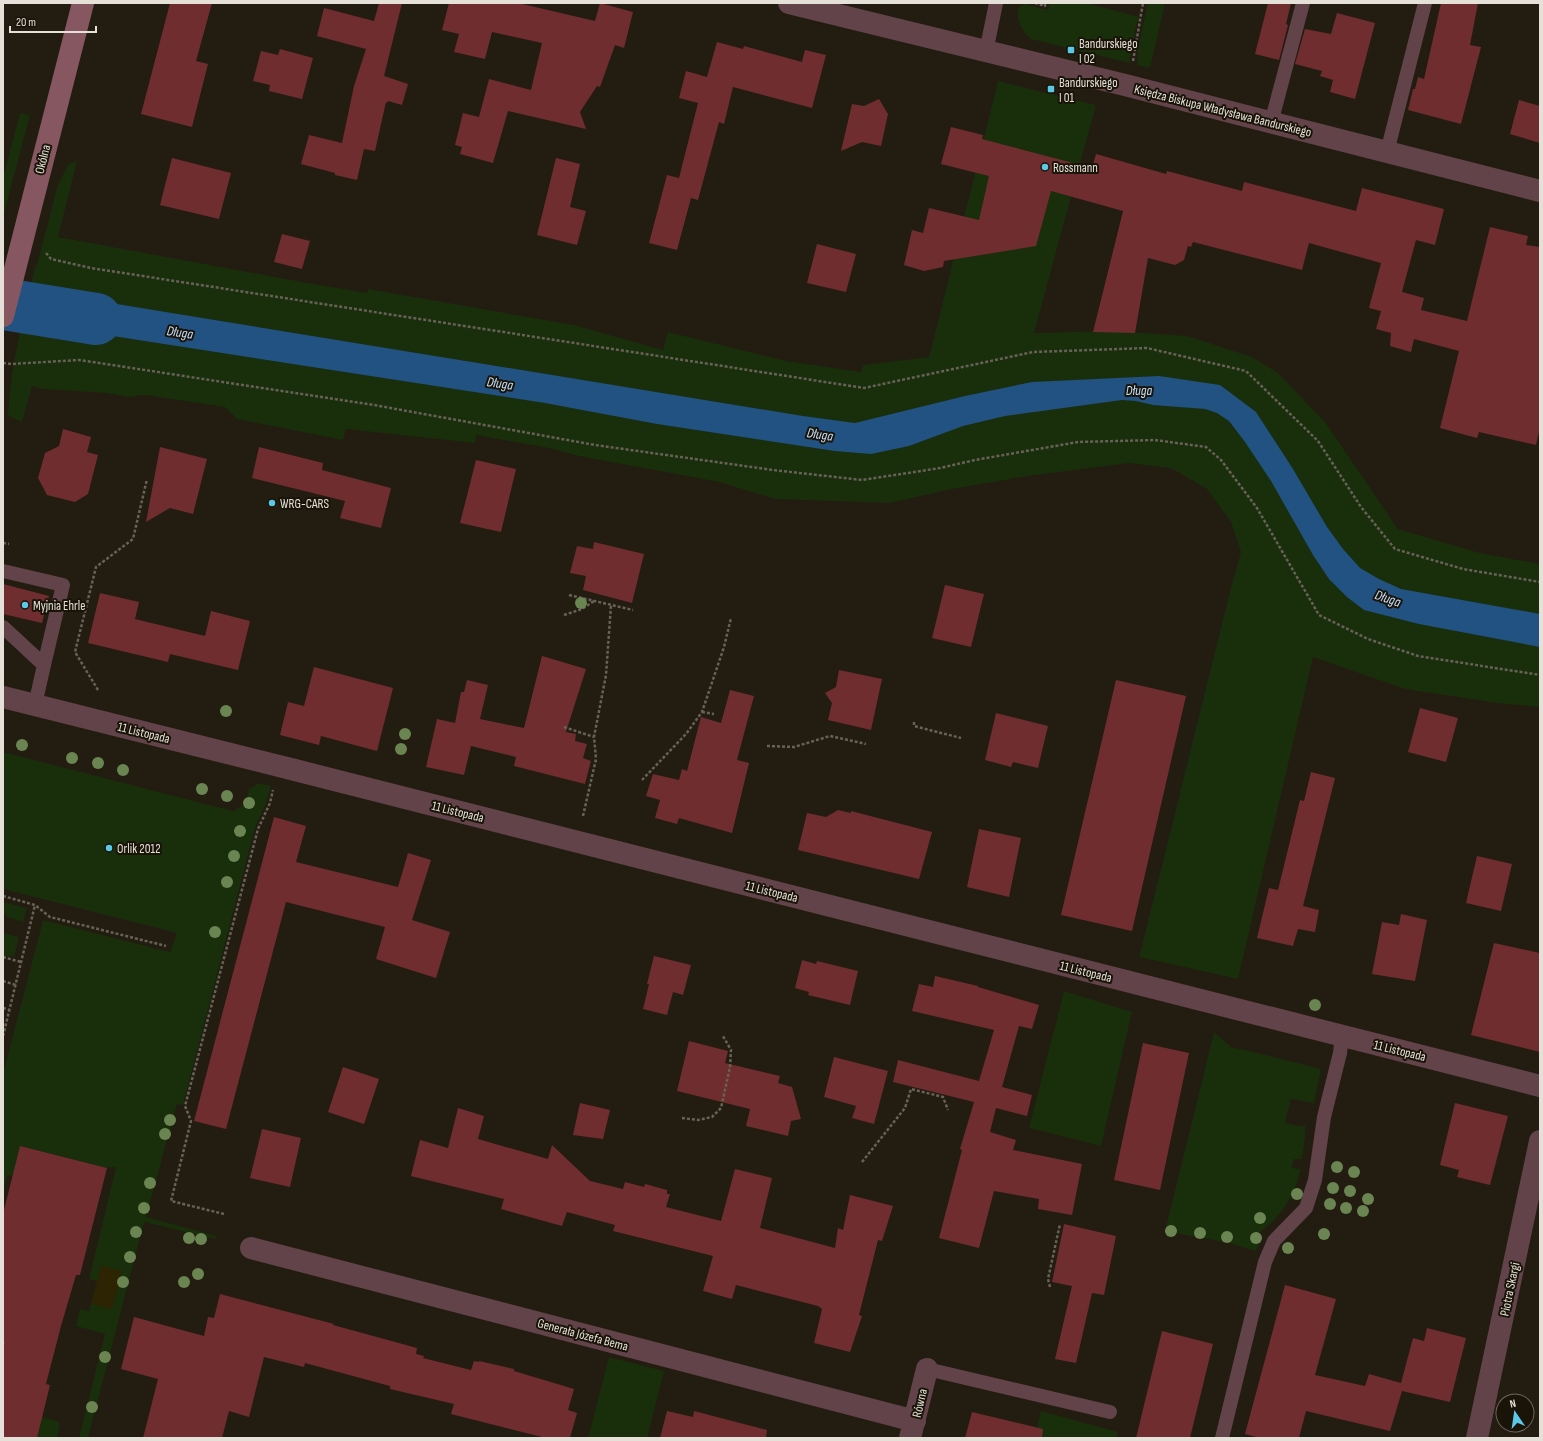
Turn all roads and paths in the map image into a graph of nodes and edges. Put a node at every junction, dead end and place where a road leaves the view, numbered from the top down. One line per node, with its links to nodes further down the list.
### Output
1 (83, 3): 15 (street, Okólna)
2 (996, 3): 9 (lane)
3 (1035, 3): 4 (path)
4 (1046, 3)
5 (1143, 3): 10 (path)
6 (1303, 3): 11 (lane)
7 (1425, 3): 12 (lane)
8 (796, 4): 9 (street, Księdza Biskupa Władysława Bandurskiego)
9 (986, 52): 11 (street, Księdza Biskupa Władysława Bandurskiego)
10 (1133, 64)
11 (1271, 122): 12 (street, Księdza Biskupa Władysława Bandurskiego)
12 (1388, 152): 13 (street, Księdza Biskupa Władysława Bandurskiego)
13 (1540, 191)
14 (51, 259): 21 (path)
15 (3, 316)
16 (3, 363): 30 (path)
17 (147, 480): 31 (path)
18 (3, 543): 19 (path)
19 (9, 544)
20 (3, 571): 29 (lane)
21 (1540, 582)
22 (569, 595): 23 (path)
23 (594, 601): 24 (path); 26 (path)
24 (611, 605): 25 (path); 38 (path)
25 (633, 610)
26 (564, 615)
27 (730, 618): 34 (path)
28 (3, 627): 29 (lane)
29 (44, 665): 33 (lane)
30 (1540, 675)
31 (98, 690)
32 (3, 697): 33 (street, 11 Listopada)
33 (35, 705): 56 (street, 11 Listopada)
34 (702, 712): 35 (path); 42 (path)
35 (714, 714)
36 (914, 722): 39 (path)
37 (564, 727): 38 (path)
38 (594, 737): 44 (path)
39 (961, 738)
40 (866, 744): 41 (path)
41 (767, 746)
42 (642, 780)
43 (275, 784): 62 (path)
44 (582, 817)
45 (3, 896): 46 (path)
46 (35, 905): 47 (path); 49 (path)
47 (166, 946)
48 (3, 957): 49 (path)
49 (21, 962): 51 (path)
50 (3, 981): 51 (path)
51 (16, 985): 53 (path)
52 (3, 1008): 53 (path)
53 (10, 1010): 54 (path)
54 (3, 1036)
55 (724, 1036): 59 (path)
56 (1342, 1036): 57 (street, 11 Listopada); 69 (lane)
57 (1540, 1086)
58 (948, 1110): 61 (path)
59 (682, 1118)
60 (1540, 1141): 70 (street, Piotra Skargi)
61 (862, 1162)
62 (224, 1214)
63 (1060, 1224): 65 (path)
64 (251, 1248): 68 (street, Generała Józefa Bema)
65 (1050, 1287)
66 (927, 1369): 67 (lane); 68 (street, Równa)
67 (1110, 1412)
68 (913, 1429)
69 (1222, 1438)
70 (1477, 1438)

